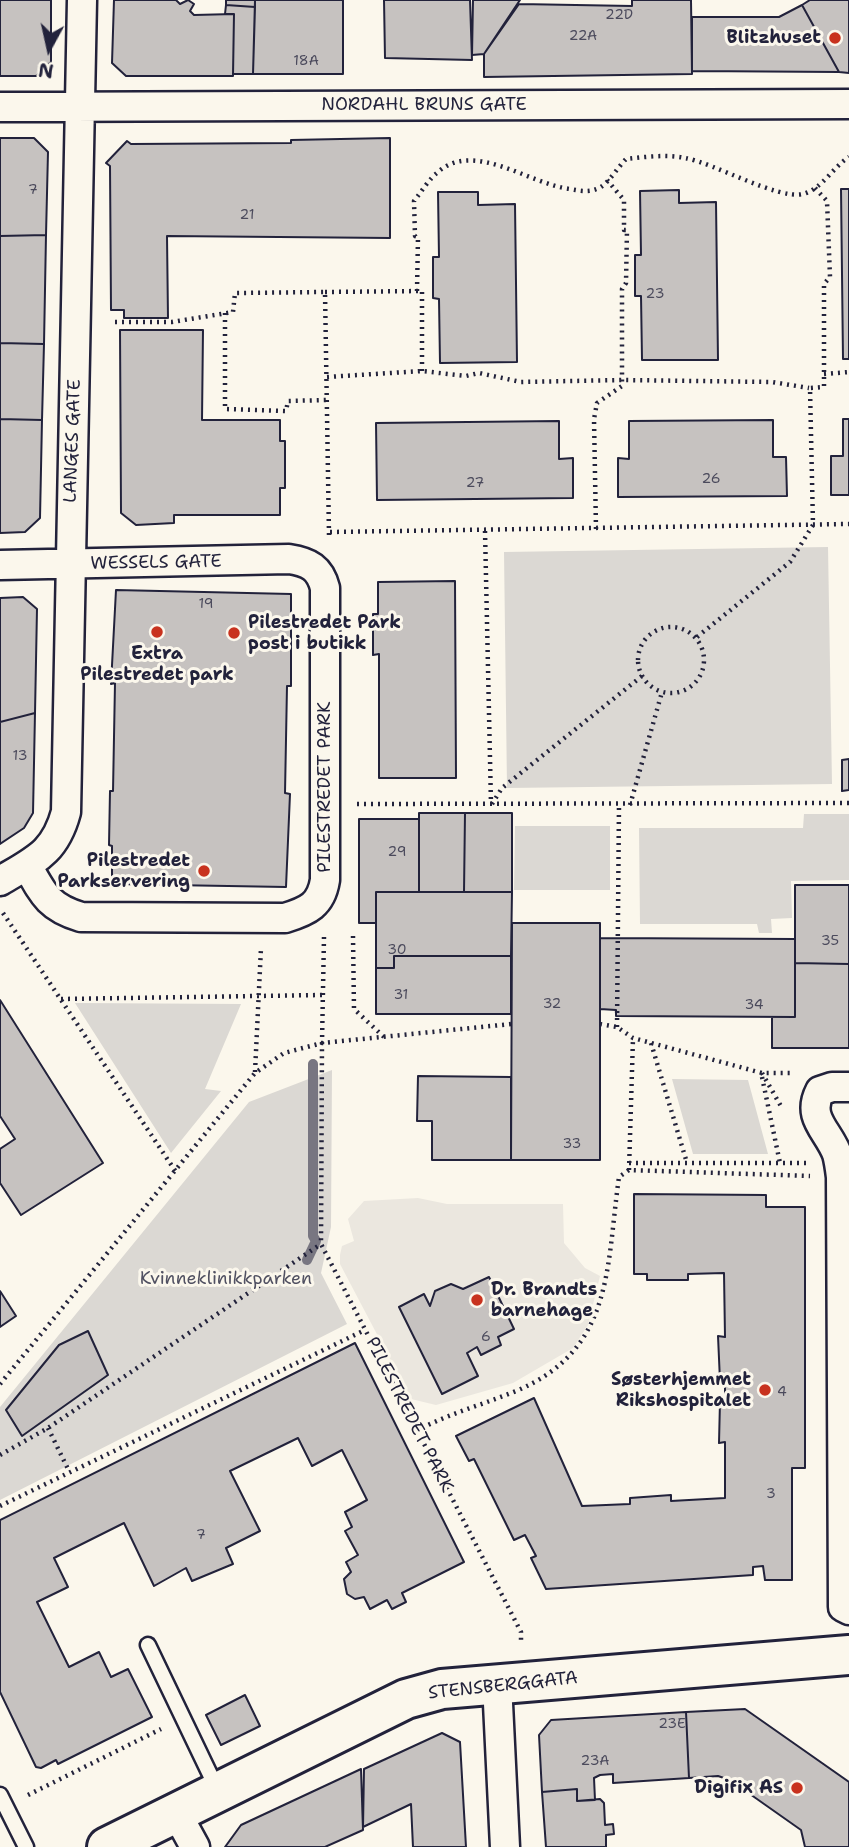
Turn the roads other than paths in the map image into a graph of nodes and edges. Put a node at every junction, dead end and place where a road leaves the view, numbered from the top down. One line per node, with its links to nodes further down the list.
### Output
1 (82, 0): 3 (street, LANGES GATE)
2 (849, 104): 3 (street, NORDAHL BRUNS GATE)
3 (80, 106): 4 (street, NORDAHL BRUNS GATE); 5 (street, LANGES GATE)
4 (0, 107)
5 (70, 564): 6 (street, WESSELS GATE); 7 (street, WESSELS GATE); 8 (street, LANGES GATE)
6 (0, 565)
7 (310, 565): 8 (street, PILESTREDET PARK)
8 (27, 865): 9 (street, LANGES GATE)
9 (0, 881)
10 (849, 1087): 11 (street)
11 (845, 1164): 12 (street)
12 (849, 1610)
13 (148, 1645): 16 (lane)
14 (849, 1655): 15 (street, STENSBERGGATA)
15 (497, 1684): 16 (street, STENSBERGGATA); 22 (street)
16 (219, 1794): 18 (street, STENSBERGGATA)
17 (2, 1800): 19 (lane)
18 (177, 1814): 20 (street, STENSBERGGATA); 21 (street)
19 (26, 1847)
20 (107, 1847)
21 (195, 1847)
22 (505, 1847)

